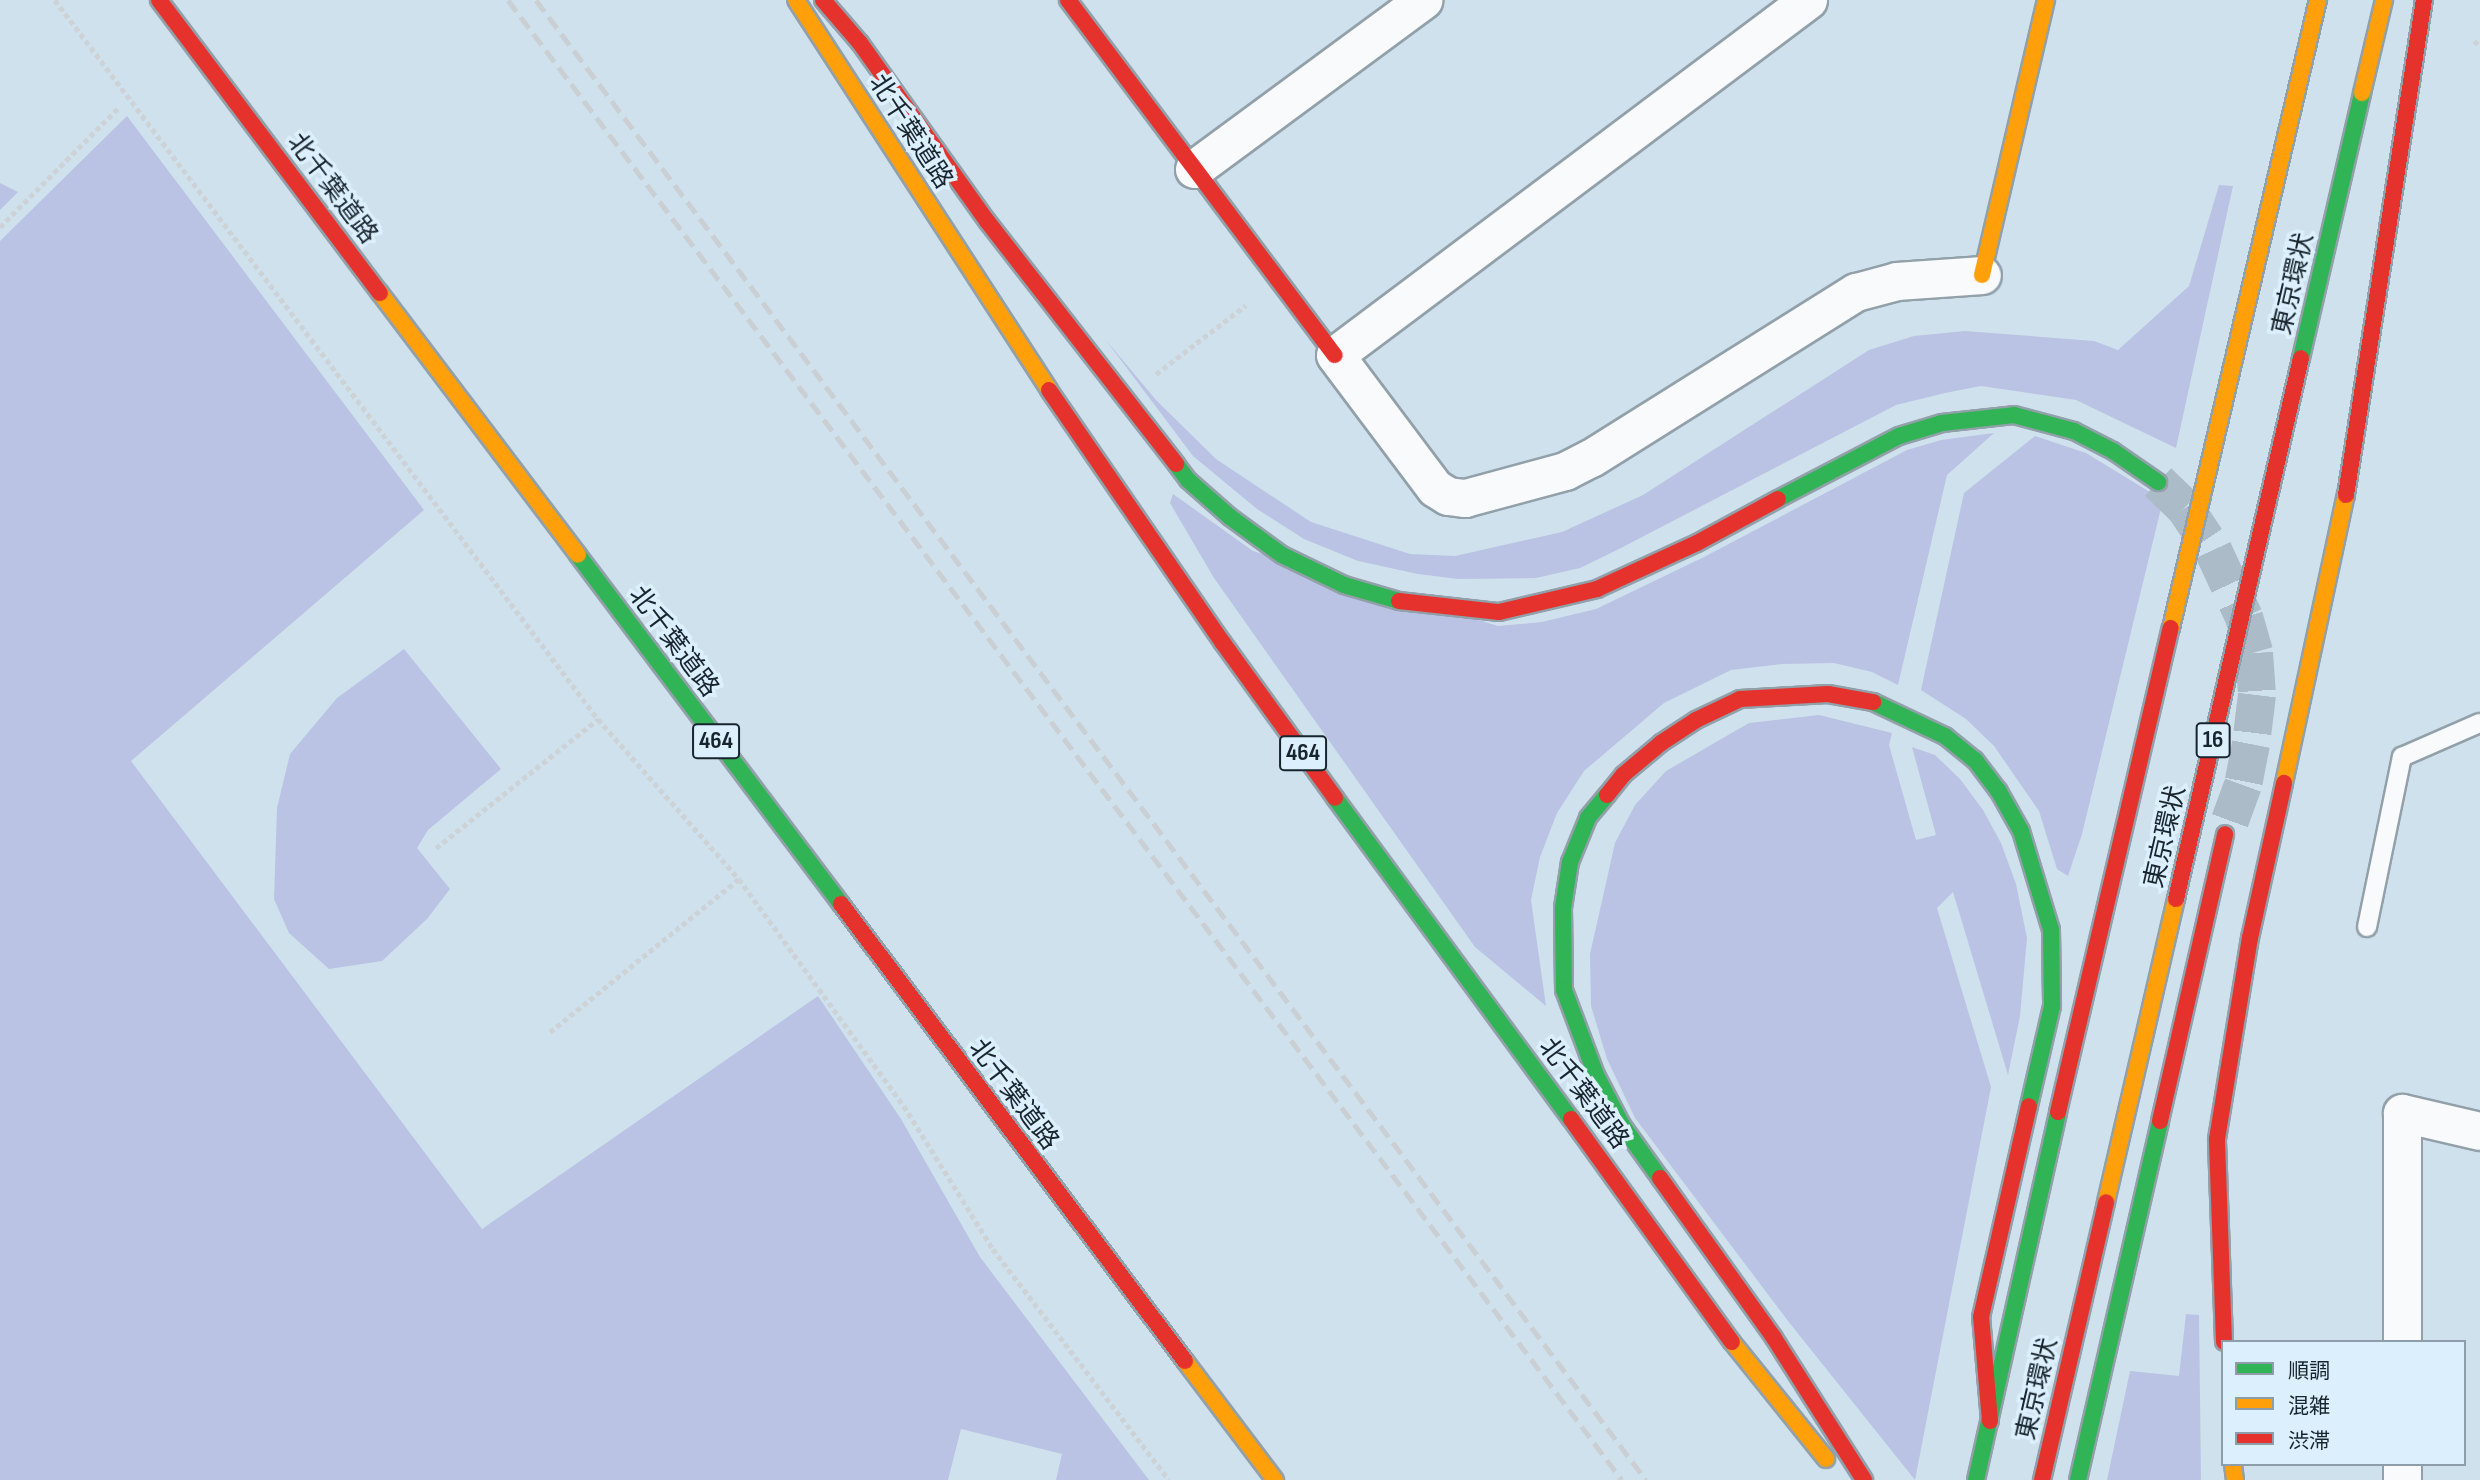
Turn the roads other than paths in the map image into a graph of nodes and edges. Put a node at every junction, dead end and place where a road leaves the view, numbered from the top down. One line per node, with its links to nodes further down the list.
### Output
1 (159, 0): 22 (main road, 北千葉道路 / 464)
2 (796, 0): 23 (main road, 北千葉道路 / 464)
3 (823, 0): 14 (main road)
4 (1068, 0): 11 (main road)
5 (1808, 0): 13 (street)
6 (2046, 0): 12 (main road)
7 (2318, 0): 21 (main road, 東京環状)
8 (2384, 0): 26 (main road, 東京環状 / 16)
9 (2424, 0): 19 (main road)
10 (1400, 6): 11 (street)
11 (1194, 169): 13 (main road)
12 (1982, 275): 13 (street)
13 (1335, 355)
14 (2158, 482)
15 (2480, 723): 17 (lane)
16 (2225, 834): 27 (main road)
17 (2367, 927)
18 (2480, 1131): 20 (street)
19 (2224, 1340)
20 (2402, 1340)
21 (1990, 1421): 24 (main road); 25 (main road, 東京環状)
22 (1275, 1480)
23 (1846, 1480)
24 (1864, 1480)
25 (1976, 1480)
26 (2042, 1480)
27 (2078, 1480)

